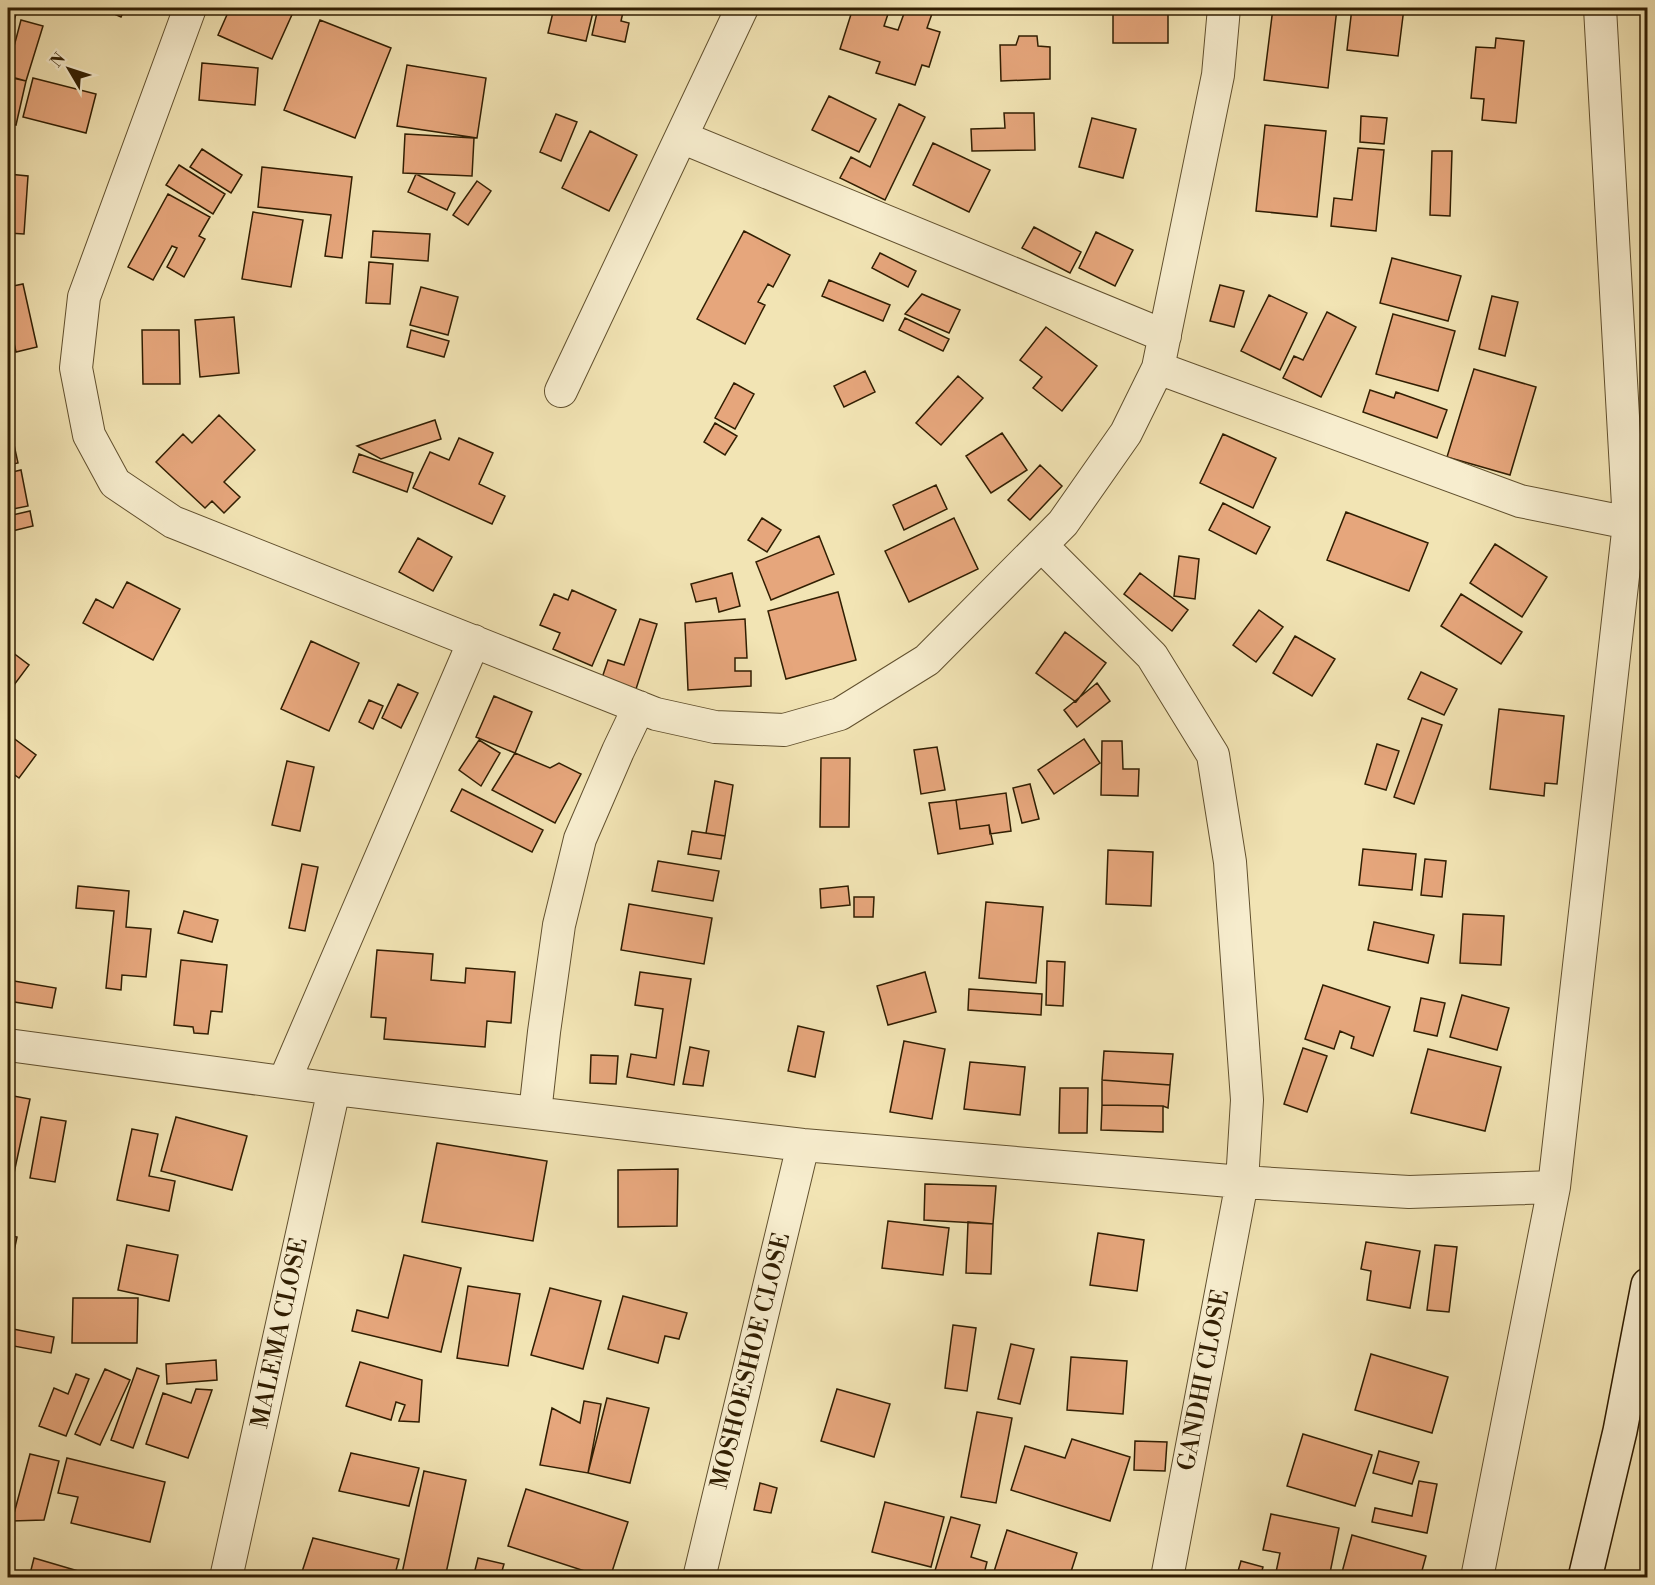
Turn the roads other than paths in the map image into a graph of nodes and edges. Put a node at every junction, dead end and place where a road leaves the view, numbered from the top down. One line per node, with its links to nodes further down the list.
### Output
1 (190, 8): 11 (street)
2 (742, 8): 5 (street)
3 (1224, 8): 6 (street)
4 (1600, 8): 9 (street)
5 (681, 137): 6 (street); 8 (street)
6 (1165, 336): 7 (street)
7 (1158, 368): 9 (street); 10 (street)
8 (561, 391)
9 (1638, 523): 19 (street)
10 (1041, 545): 12 (street); 18 (street, GANDHI CLOSE)
11 (474, 641): 12 (street); 14 (street)
12 (639, 707): 16 (street)
13 (8, 1045): 14 (street)
14 (284, 1082): 15 (street)
15 (334, 1089): 16 (street); 21 (street, MALEMA CLOSE)
16 (535, 1113): 17 (street)
17 (803, 1145): 18 (street); 22 (street, MOSHOESHOE CLOSE)
18 (1242, 1182): 19 (street); 23 (street, GANDHI CLOSE)
19 (1554, 1187): 24 (street)
20 (1647, 1285): 25 (main road)
21 (226, 1578)
22 (699, 1578)
23 (1167, 1578)
24 (1477, 1578)
25 (1585, 1578)

